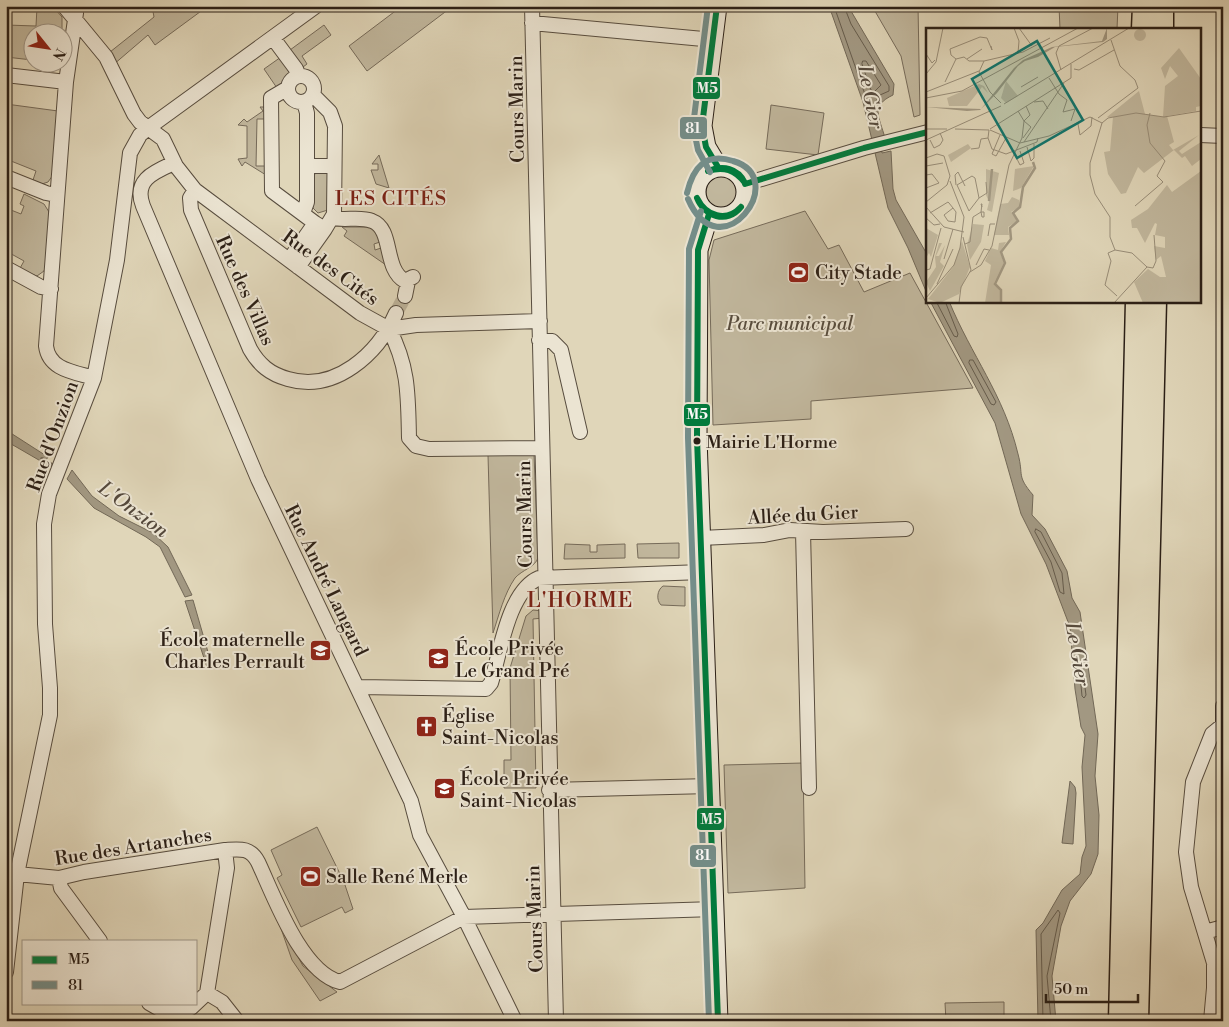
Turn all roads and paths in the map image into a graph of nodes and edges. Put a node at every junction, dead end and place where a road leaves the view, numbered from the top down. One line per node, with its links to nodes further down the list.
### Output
1 (64, 6): 7 (street, Rue des Cités)
2 (532, 6): 8 (street, Cours Marin)
3 (717, 6): 12 (main road)
4 (1144, 6): 9 (highway)
5 (1162, 6): 10 (highway)
6 (309, 8): 11 (street, Rue d'Onzion)
7 (76, 13): 15 (street); 18 (street, Rue des Cités)
8 (532, 24): 12 (street); 40 (street, Cours Marin)
9 (1144, 28)
10 (1162, 28)
11 (274, 38): 14 (street); 18 (street, Rue d'Onzion)
12 (714, 40): 25 (main road)
13 (6, 75): 15 (street)
14 (299, 76): 16 (street); 17 (street)
15 (66, 82): 29 (street)
16 (288, 88): 17 (street); 30 (street)
17 (309, 99): 23 (street); 24 (street)
18 (148, 128): 22 (street, Rue des Cités); 43 (street, Rue d'Onzion)
19 (926, 133): 27 (street)
20 (1202, 135): 21 (street)
21 (1223, 136)
22 (174, 163): 28 (street, Rue des Cités); 51 (street, Rue André Langard)
23 (308, 166): 24 (street); 30 (street)
24 (334, 166): 32 (street)
25 (718, 167): 27 (main road); 31 (main road)
26 (6, 177): 29 (street)
27 (745, 184): 31 (main road)
28 (195, 190): 33 (street, Rue des Cités); 41 (street, Rue des Villas)
29 (56, 195): 35 (street)
30 (303, 214): 32 (street)
31 (709, 214): 48 (main road)
32 (324, 224): 33 (street); 36 (street)
33 (294, 263): 41 (street, Rue des Cités)
34 (6, 268): 35 (street)
35 (51, 289): 43 (street)
36 (405, 296)
37 (1137, 302): 75 (highway)
38 (1155, 302): 76 (highway)
39 (396, 313): 41 (street, Rue des Villas)
40 (540, 321): 41 (street, Rue des Cités); 42 (street, Cours Marin)
41 (389, 329): 45 (street)
42 (540, 340): 44 (street); 45 (street, Cours Marin)
43 (94, 378): 58 (street, Rue d'Onzion)
44 (580, 432)
45 (542, 448): 50 (street, Cours Marin)
46 (906, 529): 47 (street, Allée du Gier)
47 (803, 531): 48 (street, Allée du Gier); 55 (street)
48 (701, 538): 49 (main road)
49 (702, 572): 50 (street); 54 (main road)
50 (544, 577): 51 (street); 56 (street, Cours Marin)
51 (358, 687): 62 (street, Rue André Langard)
52 (1223, 706): 53 (street)
53 (1223, 725): 64 (street)
54 (710, 786): 56 (street); 60 (main road)
55 (809, 788)
56 (550, 790): 61 (street, Cours Marin)
57 (225, 850): 59 (street, Rue des Artanches); 62 (street, Rue des Artanches); 67 (street)
58 (17, 874): 59 (street, Rue des Artanches); 66 (street, Rue d'Onzion)
59 (59, 878): 65 (street)
60 (715, 910): 61 (street); 74 (main road)
61 (553, 915): 62 (street); 73 (street, Cours Marin)
62 (464, 917): 72 (street, Rue André Langard)
63 (1223, 927): 64 (street)
64 (1205, 932): 77 (street)
65 (99, 940)
66 (6, 972)
67 (207, 993): 68 (street); 71 (street)
68 (198, 1001)
69 (151, 1004): 70 (street)
70 (195, 1004)
71 (238, 1021)
72 (515, 1021)
73 (556, 1021)
74 (718, 1021)
75 (1120, 1021)
76 (1136, 1021)
77 (1211, 1021)

